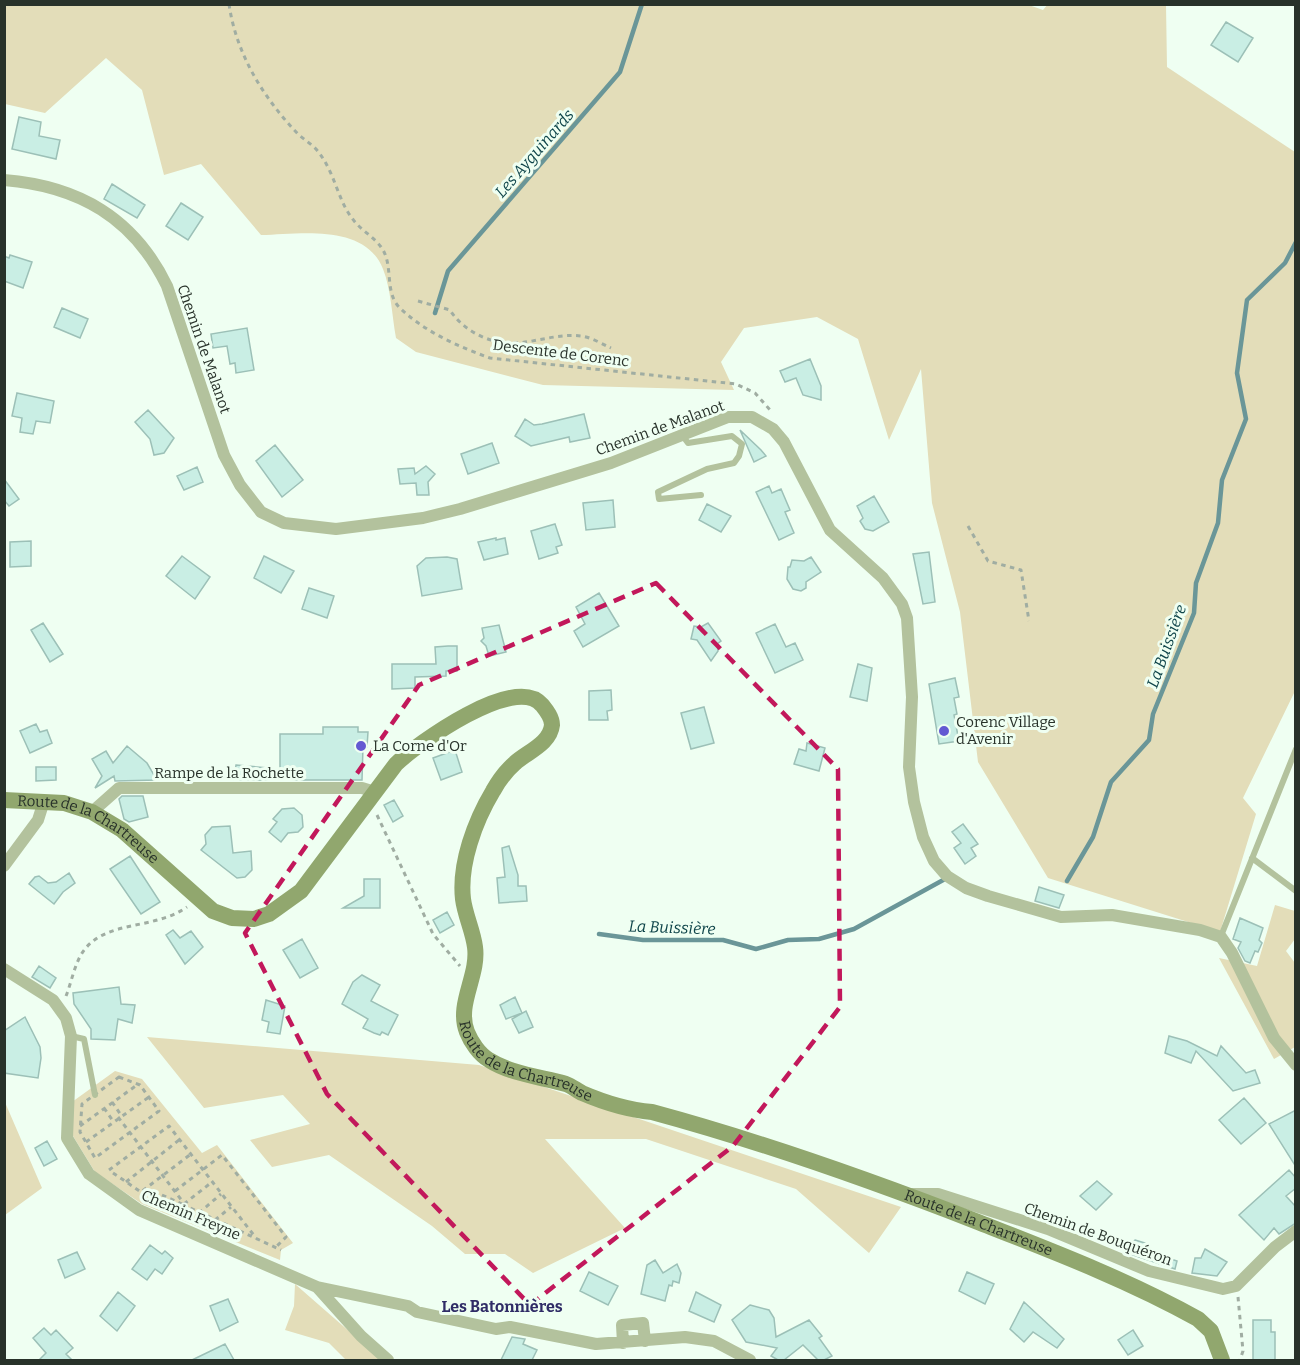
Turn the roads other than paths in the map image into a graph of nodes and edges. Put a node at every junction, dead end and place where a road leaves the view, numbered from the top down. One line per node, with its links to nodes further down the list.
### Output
1 (4, 180): 2 (street, Chemin de Malanot)
2 (682, 435): 3 (lane); 12 (street, Chemin de Malanot)
3 (701, 495)
4 (1296, 749): 9 (lane)
5 (372, 796): 8 (street, Rampe de la Rochette); 8 (main road, Route de la Chartreuse); 17 (main road, Route de la Chartreuse)
6 (4, 800): 7 (main road, Route de la Chartreuse)
7 (44, 801): 8 (main road, Route de la Chartreuse); 10 (street)
8 (92, 812)
9 (1252, 858): 11 (lane); 12 (lane)
10 (4, 866)
11 (1296, 891)
12 (1221, 937): 15 (street)
13 (4, 969): 14 (street, Chemin Freyne)
14 (71, 1036): 16 (lane); 19 (street, Chemin Freyne)
15 (1296, 1065)
16 (95, 1095)
17 (907, 1194): 18 (street, Chemin de Bouquéron); 24 (main road, Route de la Chartreuse)
18 (1296, 1231)
19 (317, 1287): 21 (street); 22 (street, Chemin Freyne)
20 (645, 1341): 21 (street); 21 (street); 23 (street)
21 (623, 1343)
22 (388, 1360)
23 (750, 1360)
24 (1222, 1360)

